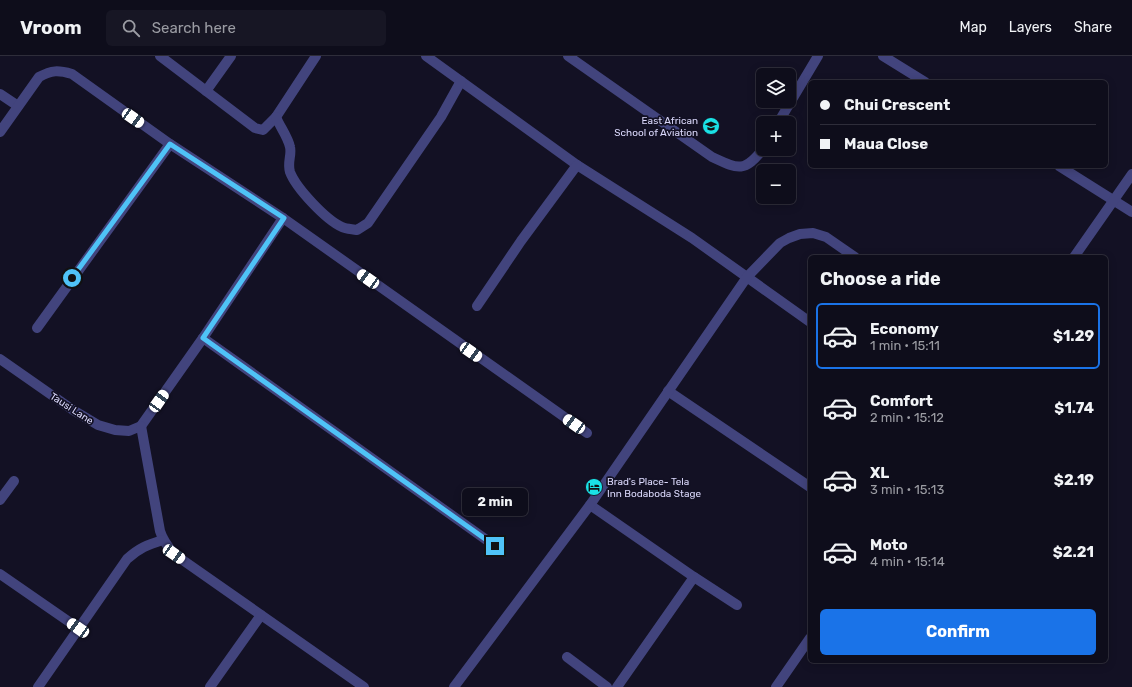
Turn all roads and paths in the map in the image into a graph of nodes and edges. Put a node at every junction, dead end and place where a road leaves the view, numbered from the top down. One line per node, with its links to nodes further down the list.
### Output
1 (160, 56): 10 (street)
2 (231, 56): 10 (street)
3 (316, 56): 14 (street)
4 (426, 56): 9 (street)
5 (568, 56): 17 (street)
6 (818, 56): 13 (street)
7 (883, 56): 8 (street)
8 (923, 80)
9 (461, 81): 14 (street); 18 (street)
10 (206, 91): 14 (street)
11 (0, 94): 12 (street)
12 (18, 106): 15 (street); 16 (street)
13 (782, 116)
14 (276, 117)
15 (0, 132)
16 (170, 144): 23 (street); 29 (street)
17 (758, 156)
18 (578, 165): 26 (street); 27 (street)
19 (1062, 168): 21 (street)
20 (1132, 174): 21 (street)
21 (1114, 200): 22 (street); 25 (street)
22 (1132, 212)
23 (284, 218): 30 (street); 34 (street)
24 (852, 255): 26 (street)
25 (1075, 255)
26 (747, 277): 28 (street); 32 (street)
27 (477, 306)
28 (808, 321)
29 (36, 328)
30 (203, 338): 33 (street); 40 (street)
31 (0, 359): 33 (street, Tausi Lane)
32 (668, 391): 36 (street); 38 (street)
33 (141, 426): 39 (street)
34 (587, 433)
35 (14, 481): 37 (street)
36 (808, 486)
37 (0, 500)
38 (590, 505): 42 (street); 51 (street)
39 (163, 540): 44 (street); 45 (street)
40 (495, 546)
41 (0, 574): 45 (street)
42 (694, 577): 43 (street); 53 (street)
43 (738, 605)
44 (261, 615): 49 (street); 50 (street)
45 (78, 628): 48 (street)
46 (808, 641): 54 (street)
47 (568, 657): 52 (street)
48 (38, 687)
49 (210, 687)
50 (364, 687)
51 (454, 687)
52 (607, 687)
53 (617, 687)
54 (776, 687)

